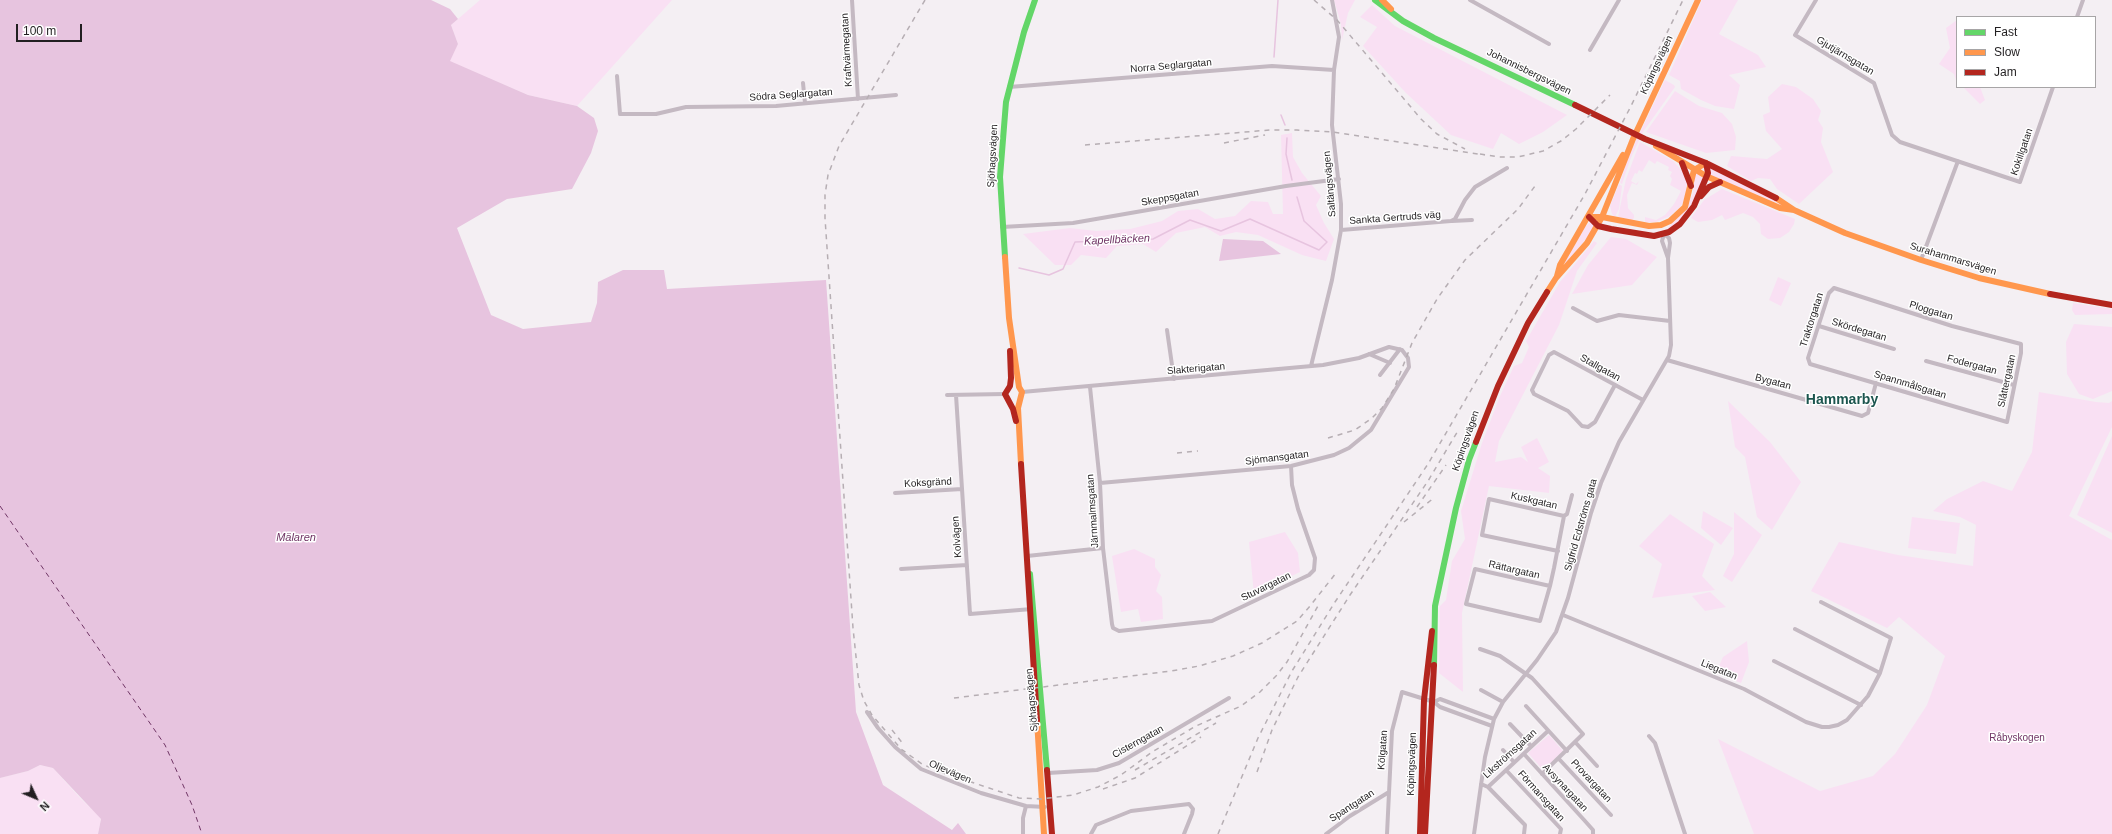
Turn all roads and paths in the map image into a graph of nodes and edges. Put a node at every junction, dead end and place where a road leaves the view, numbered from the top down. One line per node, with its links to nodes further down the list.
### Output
1 (852, 0): 21 (street, Kraftvärmegatan)
2 (1035, 0): 18 (main road, Sjöhagsvägen)
3 (1332, 0): 15 (street, Saltängsvägen)
4 (1375, 0): 12 (main road, Johannisbergsvägen)
5 (1382, 0): 12 (main road, Johannisbergsvägen)
6 (1470, 0): 13 (street)
7 (1619, 0): 14 (street)
8 (1698, 0): 23 (main road, Köpingsvägen)
9 (1816, 0): 25 (street, Gjutjärnsgatan)
10 (2083, 0): 11 (street)
11 (2077, 16)
12 (1403, 21): 24 (main road, Johannisbergsvägen)
13 (1549, 44)
14 (1590, 50)
15 (1334, 70): 18 (street, Norra Seglargatan); 31 (street, Saltängsvägen)
16 (617, 76): 22 (street, Södra Seglargatan)
17 (803, 83): 22 (street)
18 (1010, 87): 45 (main road, Sjöhagsvägen)
19 (2053, 88): 25 (street, Kokillgatan)
20 (896, 95): 21 (street, Södra Seglargatan)
21 (858, 99): 22 (street, Södra Seglargatan)
22 (805, 103)
23 (1633, 139): 35 (main road, Köpingsvägen); 37 (main road, Köpingsvägen)
24 (1646, 139): 26 (main road, Johannisbergsvägen); 27 (main road, Johannisbergsvägen)
25 (1958, 161): 52 (street)
26 (1682, 163): 29 (main road, Johannisbergsvägen); 33 (main road)
27 (1706, 163): 29 (main road); 30 (main road); 36 (main road, Surahammarsvägen)
28 (1507, 168): 41 (street, Sankta Gertruds väg)
29 (1694, 170): 30 (main road, Surahammarsvägen); 33 (main road)
30 (1706, 176): 32 (main road, Surahammarsvägen); 34 (main road)
31 (1339, 180): 45 (street, Skeppsgatan); 47 (street, Saltängsvägen)
32 (1720, 182): 34 (main road); 36 (main road, Surahammarsvägen)
33 (1691, 188): 43 (main road)
34 (1694, 206): 49 (main road)
35 (1607, 207): 38 (main road, Köpingsvägen); 40 (main road)
36 (1794, 210): 52 (main road, Surahammarsvägen)
37 (1589, 216): 38 (main road); 44 (main road); 53 (main road, Köpingsvägen)
38 (1602, 217): 40 (main road); 44 (main road, Köpingsvägen)
39 (1472, 220): 41 (street, Sankta Gertruds väg)
40 (1614, 220): 42 (main road)
41 (1451, 222): 47 (street, Sankta Gertruds väg)
42 (1636, 225): 43 (main road); 48 (main road)
43 (1661, 225): 49 (main road)
44 (1598, 226): 46 (main road); 50 (main road, Köpingsvägen)
45 (1002, 227): 57 (main road, Sjöhagsvägen)
46 (1610, 229): 48 (main road); 50 (main road)
47 (1341, 230): 69 (street, Saltängsvägen)
48 (1635, 233): 49 (main road)
49 (1664, 234): 51 (street, Sigfrid Edströms gata); 51 (street, Sigfrid Edströms gata)
50 (1587, 242): 53 (main road, Köpingsvägen)
51 (1668, 258): 58 (street, Sigfrid Edströms gata)
52 (1921, 260): 55 (main road, Surahammarsvägen)
53 (1556, 278): 102 (main road, Köpingsvägen)
54 (1836, 289): 59 (street, Traktorgatan); 61 (street, Ploggatan)
55 (2112, 305)
56 (1573, 308): 58 (street)
57 (1009, 318): 74 (main road, Sjöhagsvägen); 77 (main road, Sjöhagsvägen)
58 (1670, 322): 65 (street, Sigfrid Edströms gata)
59 (1819, 326): 63 (street, Skördegatan); 66 (street, Traktorgatan)
60 (1167, 330): 71 (street)
61 (2022, 346): 73 (street, Slåttergatan)
62 (1398, 348): 64 (street, Slakterigatan); 68 (street); 86 (street, Sjömansgatan)
63 (1894, 350)
64 (1369, 354): 68 (street); 69 (street, Slakterigatan)
65 (1667, 360): 72 (street, Bygatan); 82 (street, Sigfrid Edströms gata)
66 (1808, 361): 72 (street, Spannmålsgatan)
67 (1926, 361): 73 (street, Fodergatan)
68 (1390, 364): 70 (street)
69 (1311, 366): 71 (street, Slakterigatan)
70 (1380, 375)
71 (1174, 379): 76 (street, Slakterigatan)
72 (1876, 383): 84 (street, Spannmålsgatan)
73 (2014, 385): 84 (street, Slåttergatan)
74 (1010, 386): 77 (main road); 78 (main road)
75 (1615, 386): 75 (street, Stallgatan); 82 (street, Stallgatan)
76 (1090, 387): 77 (street, Slakterigatan); 87 (street, Järnmalmsgatan)
77 (1021, 390): 81 (main road, Sjöhagsvägen)
78 (1005, 394): 80 (street); 83 (main road, Sjöhagsvägen)
79 (947, 395): 80 (street)
80 (956, 395): 88 (street, Kolvägen)
81 (1020, 400): 83 (main road); 85 (main road, Sjöhagsvägen)
82 (1643, 400): 101 (street, Sigfrid Edströms gata)
83 (1009, 401): 85 (main road, Sjöhagsvägen)
84 (2007, 421)
85 (1019, 433): 94 (main road, Sjöhagsvägen)
86 (1291, 466): 87 (street, Sjömansgatan); 104 (street, Stuvargatan)
87 (1100, 483): 92 (street, Järnmalmsgatan)
88 (962, 488): 89 (street, Koksgränd); 95 (street, Kolvägen)
89 (895, 492)
90 (1572, 495): 91 (street)
91 (1564, 516): 93 (street, Kuskgatan); 93 (street, Kuskgatan)
92 (1103, 548): 94 (street); 104 (street, Järnmalmsgatan)
93 (1558, 552): 97 (street, Kuskgatan)
94 (1026, 556): 100 (main road, Sjöhagsvägen)
95 (967, 565): 96 (street); 100 (street, Kolvägen)
96 (901, 568)
97 (1550, 586): 99 (street, Kuskgatan); 99 (street, Rättargatan)
98 (1821, 602): 108 (street, Liegatan)
99 (1466, 604)
100 (1032, 609): 131 (main road, Sjöhagsvägen); 132 (main road, Sjöhagsvägen)
101 (1563, 615): 107 (street, Sigfrid Edströms gata); 114 (street, Liegatan)
102 (1434, 624): 111 (main road, Köpingsvägen); 112 (main road, Köpingsvägen)
103 (1795, 629): 108 (street)
104 (1118, 631)
105 (1480, 649): 107 (street)
106 (1774, 661): 114 (street)
107 (1526, 673): 113 (street, Sigfrid Edströms gata); 122 (street)
108 (1880, 673): 114 (street, Liegatan)
109 (1481, 690): 113 (street)
110 (1228, 698): 131 (street, Cisterngatan)
111 (1424, 700): 112 (street); 136 (street, Kölgatan); 148 (main road, Köpingsvägen)
112 (1434, 702): 117 (street); 119 (street); 149 (main road, Köpingsvägen)
113 (1503, 702): 117 (street, Sigfrid Edströms gata)
114 (1861, 705)
115 (1526, 706): 120 (street)
116 (867, 712): 137 (street, Oljevägen)
117 (1494, 719): 119 (street, Sigfrid Edströms gata)
118 (1510, 724): 123 (street)
119 (1492, 726): 134 (street, Sigfrid Edströms gata)
120 (1548, 731): 123 (street, Likströmsgatan); 125 (street)
121 (1649, 736): 154 (street)
122 (1576, 743): 125 (street); 129 (street)
123 (1532, 746): 126 (street, Likströmsgatan)
124 (1503, 750): 128 (street)
125 (1567, 751): 127 (street)
126 (1524, 754): 128 (street, Likströmsgatan); 133 (street, Avsynargatan)
127 (1559, 759): 133 (street); 140 (street, Provargatan)
128 (1514, 762): 130 (street, Likströmsgatan)
129 (1598, 766)
130 (1506, 770): 135 (street, Likströmsgatan); 152 (street, Förmansgatan)
131 (1048, 773): 132 (main road); 139 (main road, Sjöhagsvägen)
132 (1041, 774): 138 (main road, Sjöhagsvägen)
133 (1542, 774): 153 (street, Avsynargatan)
134 (1481, 784): 135 (street, Likströmsgatan); 150 (street, Sigfrid Edströms gata)
135 (1488, 787): 151 (street)
136 (1388, 792): 146 (street, Spantgatan); 147 (street, Kölgatan)
137 (1026, 806): 138 (street, Oljevägen); 141 (street)
138 (1042, 807): 139 (street, Oljevägen); 142 (main road, Sjöhagsvägen)
139 (1049, 808): 143 (main road, Sjöhagsvägen)
140 (1611, 815)
141 (1023, 834)
142 (1044, 834)
143 (1052, 834)
144 (1091, 834): 145 (street)
145 (1184, 834)
146 (1326, 834)
147 (1387, 834)
148 (1420, 834)
149 (1425, 834)
150 (1474, 834)
151 (1524, 834)
152 (1560, 834)
153 (1593, 834)
154 (1685, 834)

